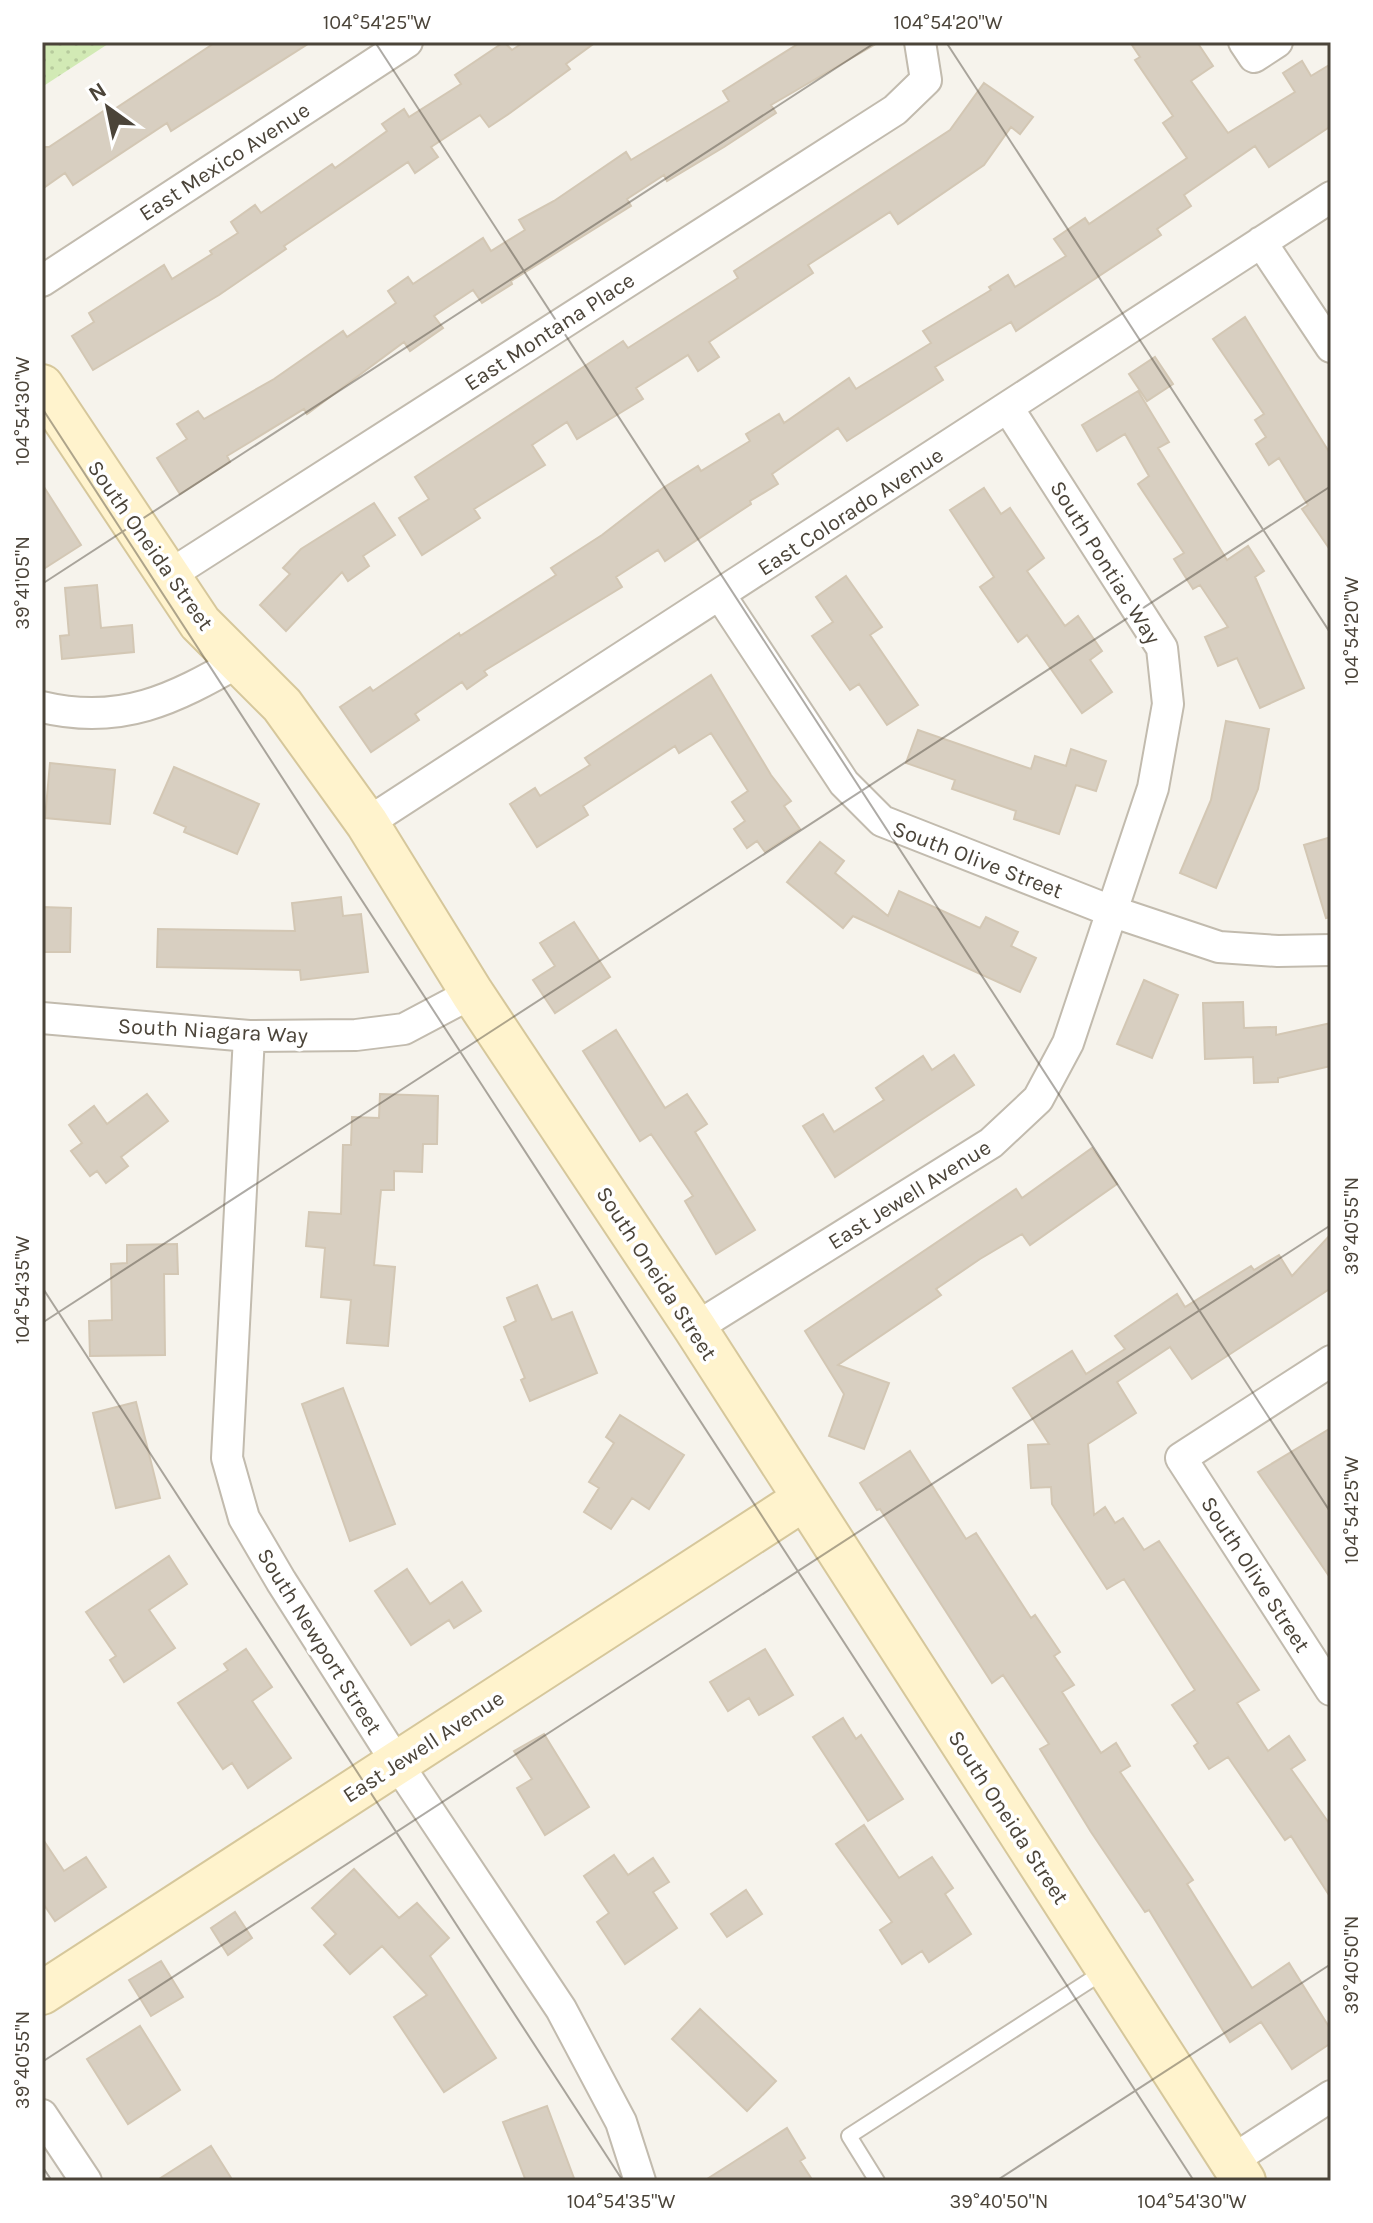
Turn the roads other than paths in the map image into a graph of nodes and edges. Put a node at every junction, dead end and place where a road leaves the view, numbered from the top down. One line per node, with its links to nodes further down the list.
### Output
1 (407, 42): 7 (street, East Mexico Avenue)
2 (920, 42): 11 (street, East Montana Place)
3 (1244, 42): 4 (street)
4 (1277, 42)
5 (1331, 197): 6 (street, East Colorado Avenue)
6 (1261, 242): 8 (street); 10 (street, East Colorado Avenue)
7 (42, 281)
8 (1331, 347)
9 (42, 386): 11 (street, South Oneida Street)
10 (1008, 408): 12 (street, East Colorado Avenue); 16 (street, South Pontiac Way)
11 (168, 576): 13 (street, South Oneida Street)
12 (720, 595): 15 (street, East Colorado Avenue); 16 (street, South Olive Street)
13 (240, 661): 14 (street); 15 (street, South Oneida Street)
14 (42, 707)
15 (367, 823): 18 (street, South Oneida Street)
16 (1111, 911): 17 (street); 21 (street, East Jewell Avenue)
17 (1331, 950)
18 (472, 993): 20 (street, South Niagara Way); 21 (street, South Oneida Street)
19 (42, 1018): 20 (street, South Niagara Way)
20 (249, 1036): 25 (street, South Newport Street)
21 (695, 1328): 23 (street, South Oneida Street)
22 (1331, 1361): 24 (street, South Olive Street)
23 (804, 1499): 25 (street, East Jewell Avenue); 26 (street, South Oneida Street)
24 (1331, 1690)
25 (397, 1763): 27 (street, East Jewell Avenue); 32 (street, South Newport Street)
26 (1108, 1969): 30 (street, South Oneida Street); 33 (lane)
27 (42, 1993)
28 (1331, 2096): 30 (street)
29 (42, 2115): 31 (street)
30 (1238, 2171)
31 (86, 2181)
32 (640, 2181)
33 (877, 2181)

